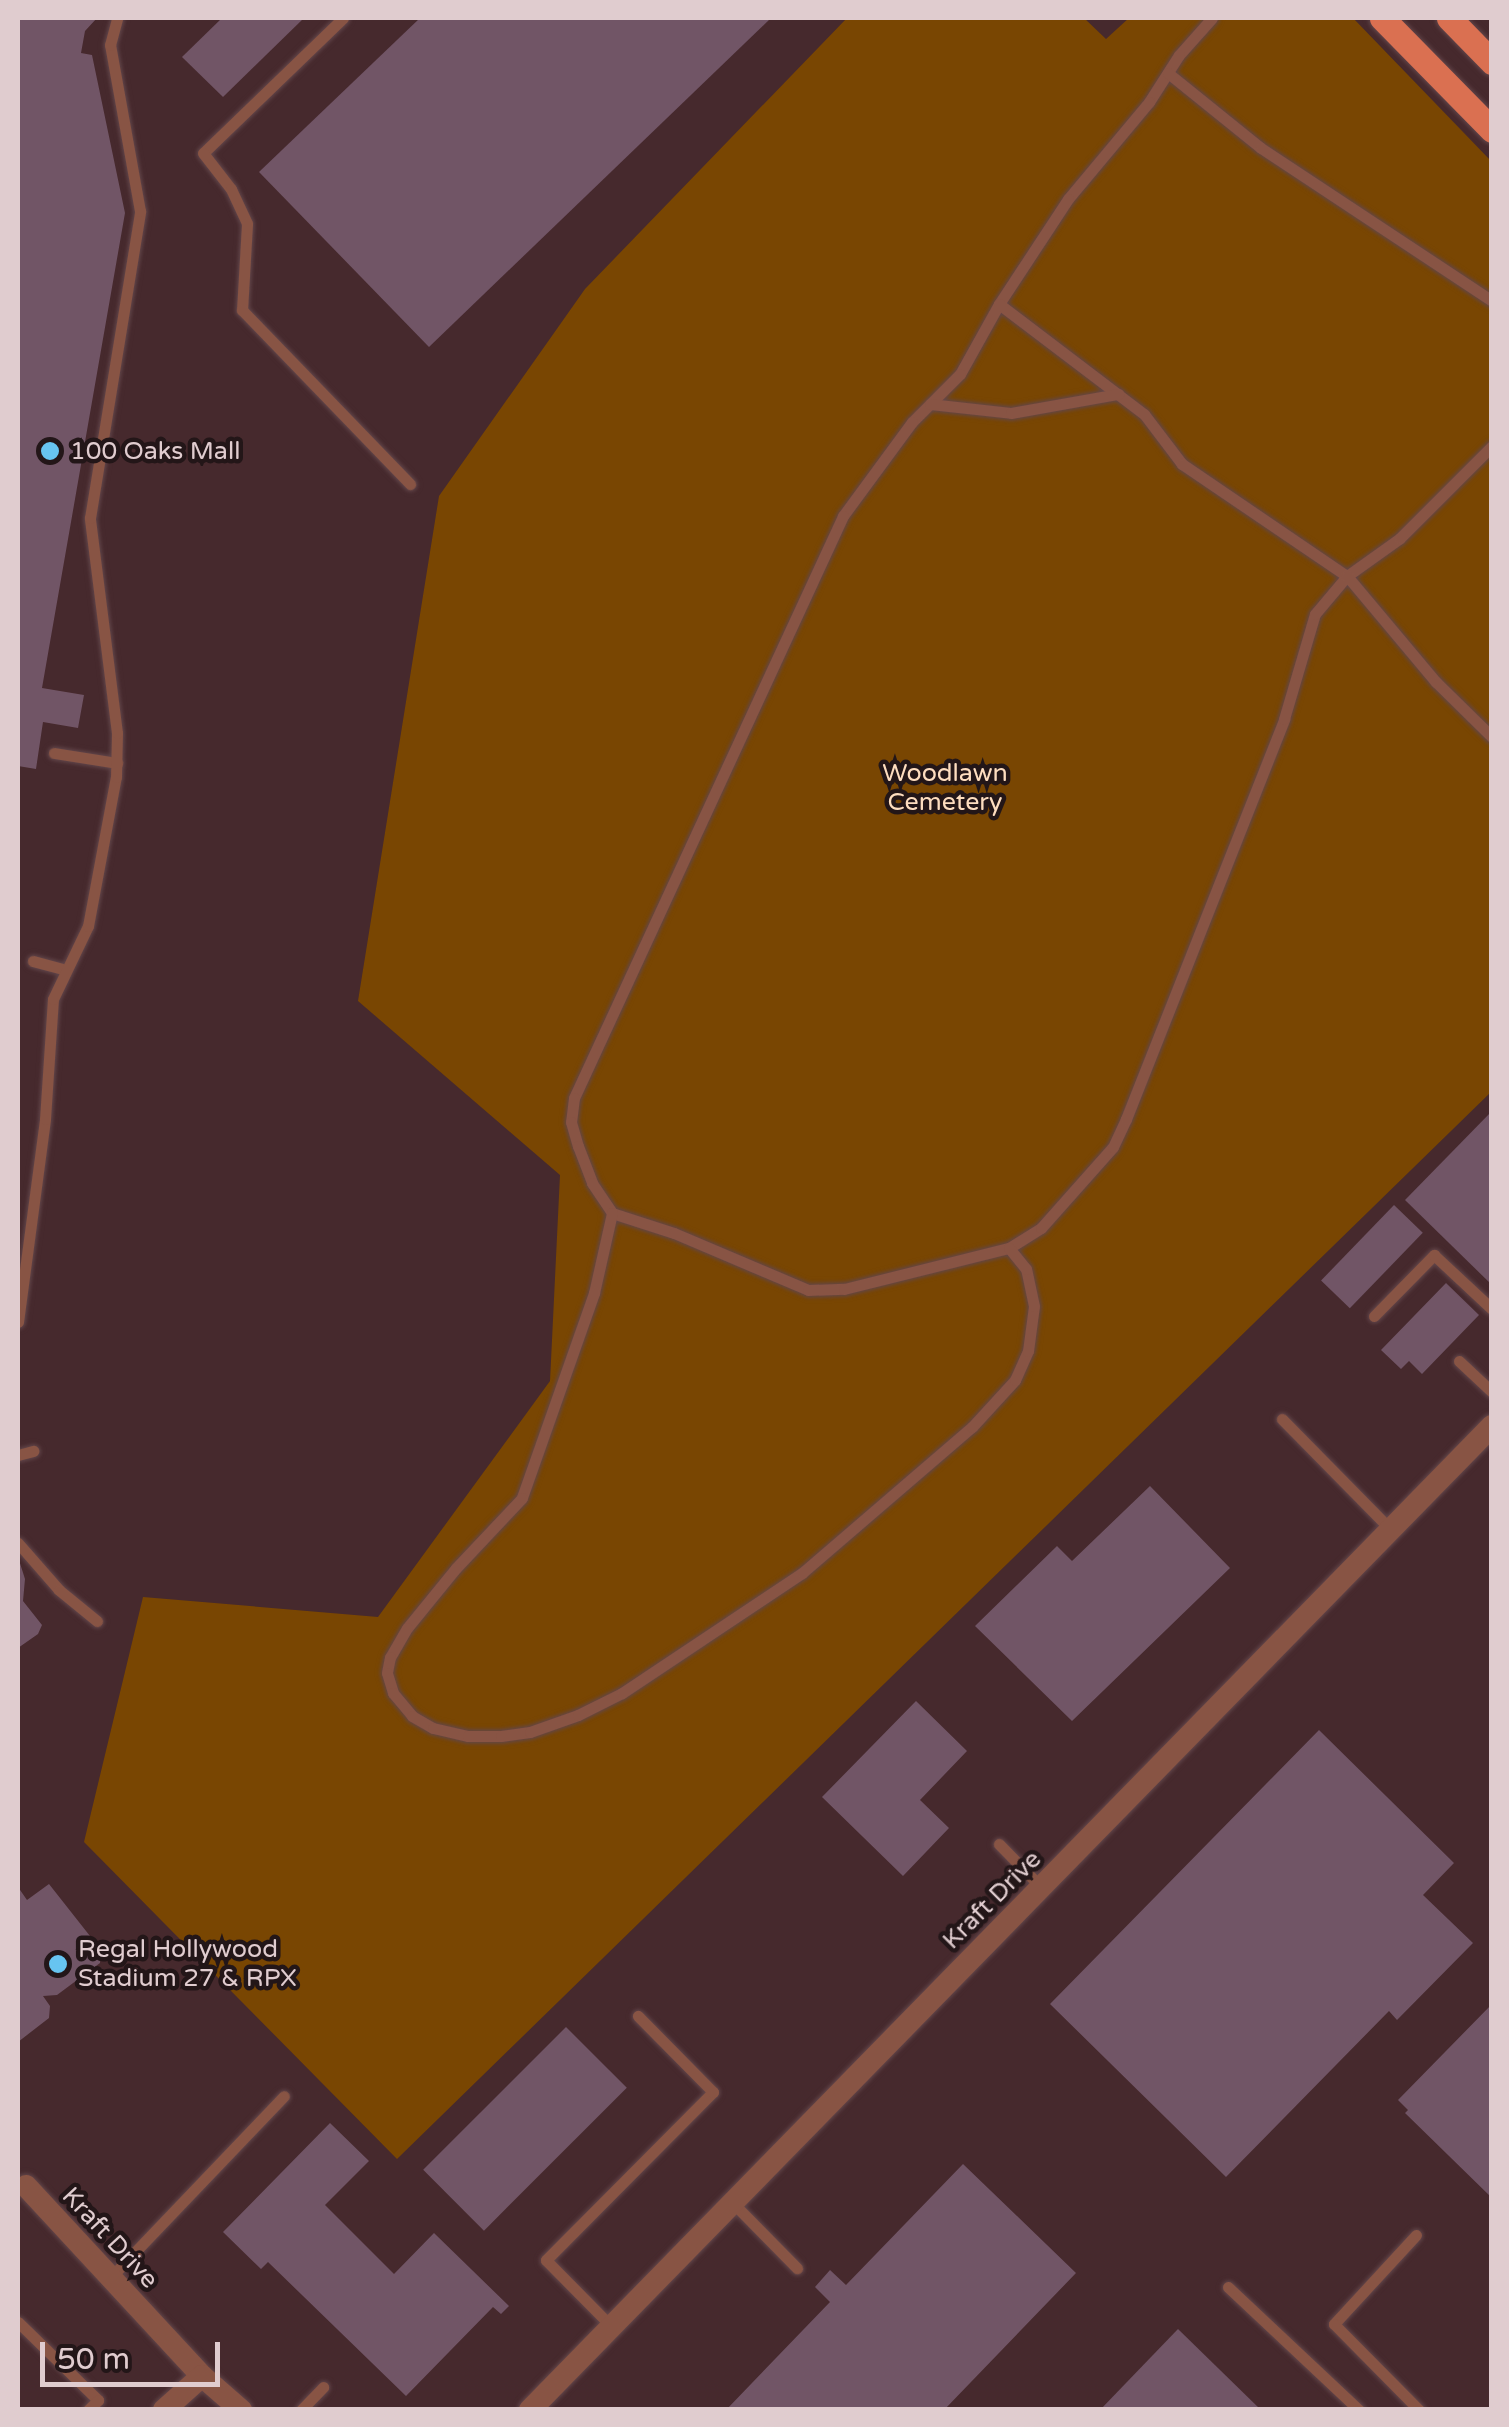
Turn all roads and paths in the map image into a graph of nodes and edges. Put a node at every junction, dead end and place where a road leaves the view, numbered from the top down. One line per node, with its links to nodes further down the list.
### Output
1 (117, 18): 18 (lane)
2 (344, 18): 14 (lane)
3 (1212, 18): 7 (lane)
4 (1382, 18): 8 (main road)
5 (1462, 22): 6 (main road)
6 (1492, 62)
7 (1168, 74): 9 (lane); 10 (lane)
8 (1492, 130)
9 (1492, 302)
10 (999, 304): 11 (lane); 12 (lane)
11 (1118, 394): 12 (lane); 15 (lane)
12 (930, 404): 21 (lane)
13 (1492, 446): 15 (lane)
14 (410, 484)
15 (1348, 576): 16 (lane); 22 (lane)
16 (1492, 737)
17 (54, 753): 18 (lane)
18 (117, 763): 20 (lane)
19 (33, 961): 20 (lane)
20 (66, 970): 23 (lane)
21 (612, 1213): 22 (lane); 22 (lane)
22 (1010, 1248)
23 (23, 1251): 26 (lane)
24 (1492, 1309): 25 (lane)
25 (1374, 1316)
26 (18, 1322)
27 (1459, 1362): 28 (lane)
28 (1492, 1392)
29 (1282, 1419): 33 (lane)
30 (1492, 1426): 33 (street, Kraft Drive)
31 (32, 1451): 32 (lane)
32 (18, 1455)
33 (1391, 1530): 37 (street, Kraft Drive)
34 (18, 1543): 35 (lane)
35 (97, 1621)
36 (999, 1844): 37 (lane)
37 (1043, 1888): 41 (street, Kraft Drive)
38 (638, 2016): 47 (lane)
39 (284, 2096): 44 (lane)
40 (26, 2186): 44 (street, Kraft Drive)
41 (734, 2204): 43 (lane); 47 (street, Kraft Drive)
42 (1416, 2235): 56 (lane)
43 (797, 2268)
44 (110, 2278): 48 (street, Kraft Drive)
45 (1228, 2287): 55 (lane)
46 (18, 2322): 50 (lane)
47 (612, 2327): 54 (street, Kraft Drive)
48 (202, 2376): 51 (street); 52 (street, Kraft Drive)
49 (323, 2387): 53 (lane)
50 (88, 2410)
51 (164, 2410)
52 (241, 2410)
53 (302, 2410)
54 (530, 2410)
55 (1359, 2410)
56 (1419, 2410)

